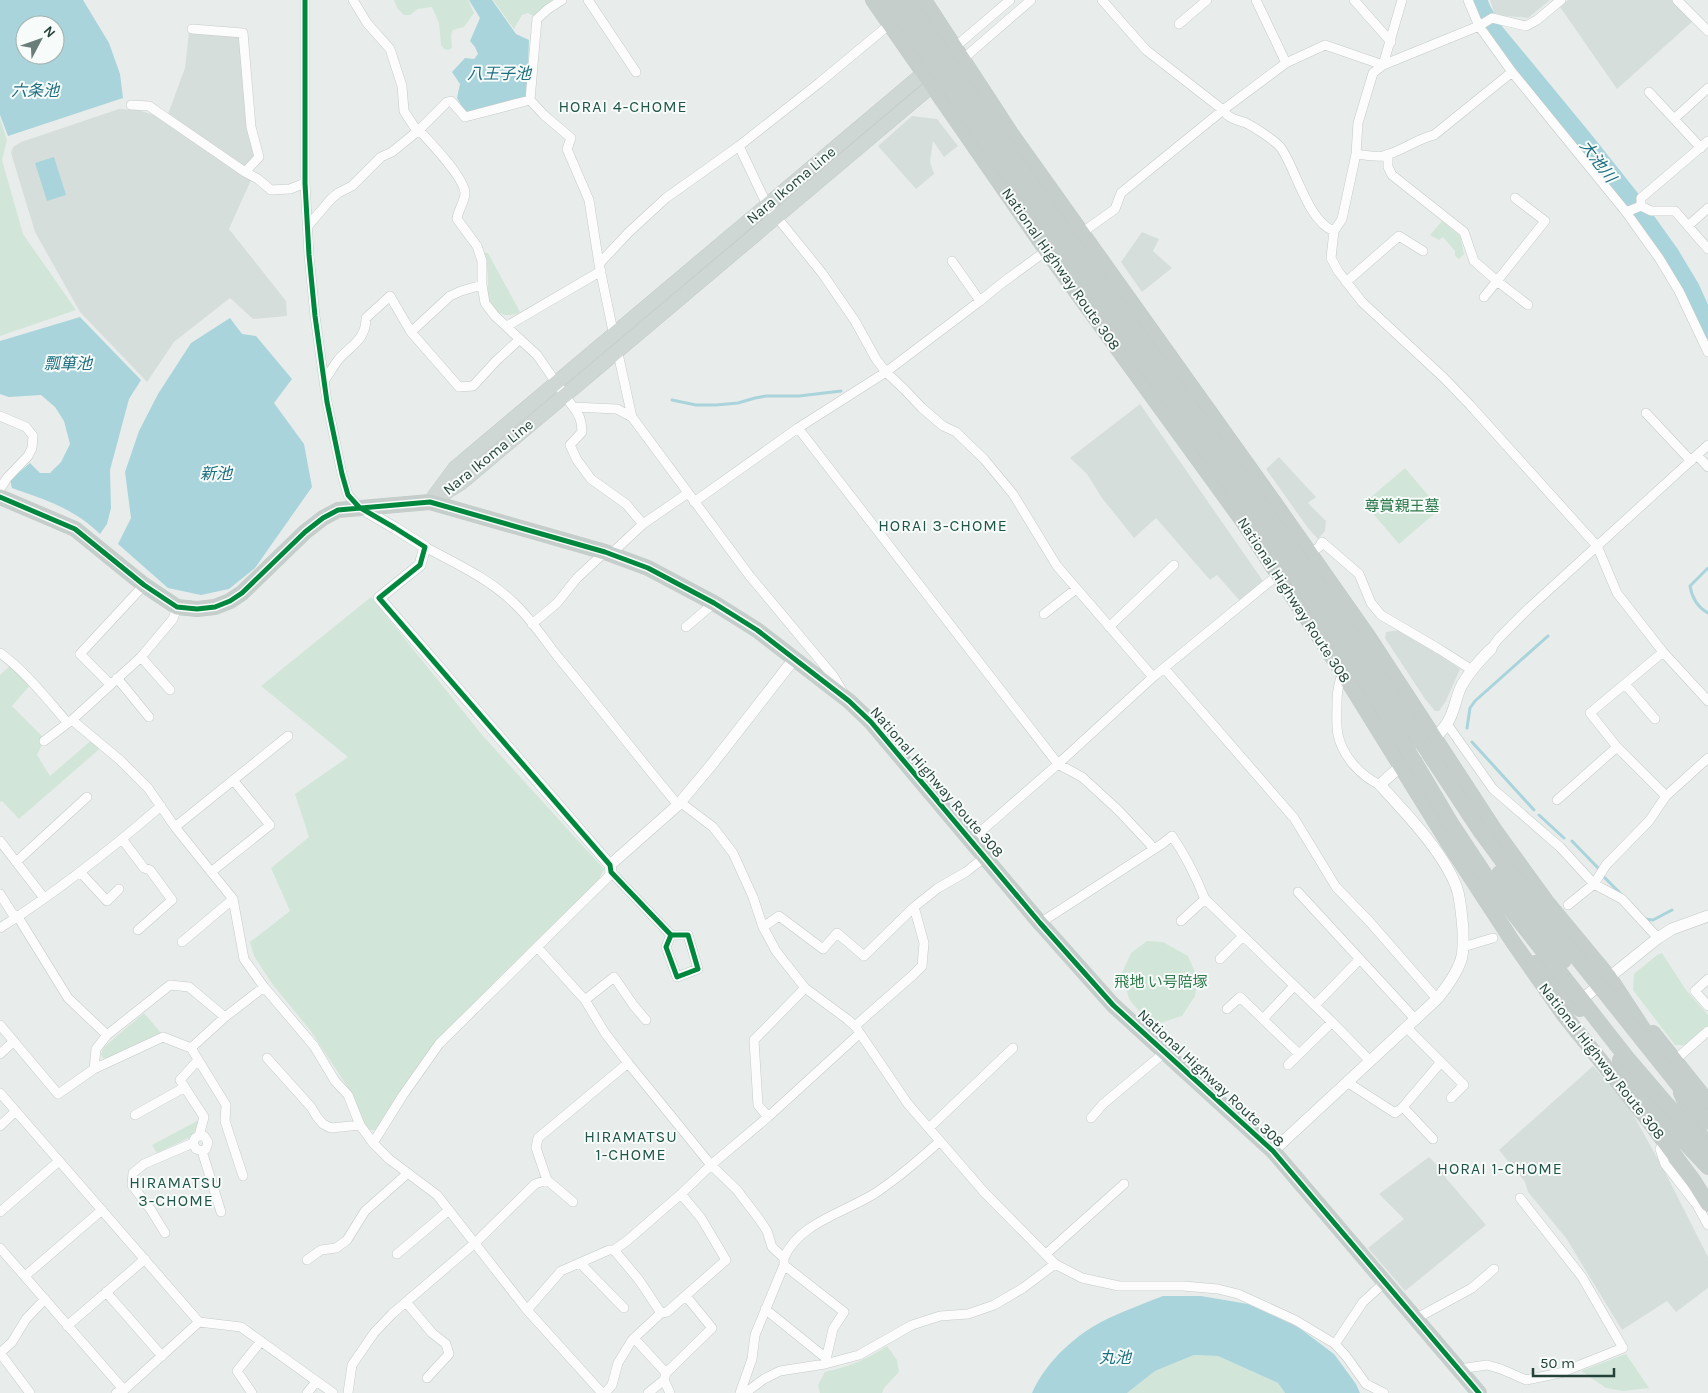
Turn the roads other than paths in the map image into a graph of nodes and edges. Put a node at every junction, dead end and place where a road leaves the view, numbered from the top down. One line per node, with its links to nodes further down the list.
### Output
1 (305, 0): 43 (street)
2 (353, 0): 37 (street)
3 (562, 0): 33 (street)
4 (588, 0): 28 (street)
5 (873, 0): 20 (highway, National Highway Route 308)
6 (890, 0): 231 (highway, National Highway Route 308, bridge)
7 (907, 0): 119 (highway, National Highway Route 308, bridge)
8 (924, 0): 25 (highway, National Highway Route 308)
9 (1010, 0): 25 (street)
10 (1031, 0): 25 (street)
11 (1102, 0): 35 (street)
12 (1207, 0): 21 (street)
13 (1256, 0): 26 (street)
14 (1354, 0): 24 (street)
15 (1402, 0): 24 (street)
16 (1468, 0): 19 (street)
17 (1561, 0): 19 (street)
18 (1677, 0): 23 (street)
19 (1485, 22): 27 (street); 29 (street)
20 (890, 24): 30 (highway, National Highway Route 308); 39 (street)
21 (1179, 24)
22 (192, 29): 42 (street)
23 (1708, 30)
24 (1391, 42): 27 (street)
25 (959, 53): 30 (main road, Nara Ikoma Line); 53 (highway, National Highway Route 308)
26 (1286, 63): 27 (street); 35 (street)
27 (1383, 65): 40 (street)
28 (636, 72)
29 (1512, 72): 41 (street); 48 (street)
30 (928, 79): 45 (main road, Nara Ikoma Line); 49 (main road, Nara Ikoma Line); 55 (highway, National Highway Route 308)
31 (1708, 88): 36 (street)
32 (1649, 92): 36 (street)
33 (530, 100): 37 (street); 58 (street)
34 (130, 105): 42 (street)
35 (1223, 110): 52 (street); 53 (street)
36 (1674, 119): 38 (street)
37 (418, 131): 51 (street); 61 (street)
38 (1704, 144): 46 (street)
39 (739, 146): 45 (street); 58 (street)
40 (1356, 154): 41 (street); 52 (street)
41 (1388, 154): 59 (street)
42 (245, 172): 43 (street)
43 (305, 183): 51 (street)
44 (1515, 198): 59 (street)
45 (767, 205): 49 (street); 67 (main road, Nara Ikoma Line)
46 (1641, 206): 48 (street); 50 (street)
47 (1708, 208): 50 (street)
48 (1628, 211): 70 (street)
49 (776, 217): 69 (main road, Nara Ikoma Line); 71 (street)
50 (1688, 226): 54 (street)
51 (307, 227): 72 (street)
52 (1334, 231): 60 (street)
53 (1082, 233): 55 (street); 93 (highway, National Highway Route 308)
54 (1708, 249)
55 (1046, 250): 63 (street); 95 (highway, National Highway Route 308)
56 (1423, 252): 60 (street)
57 (952, 261): 63 (street)
58 (600, 267): 65 (street); 67 (street)
59 (1497, 281): 62 (street); 64 (street)
60 (1346, 282): 90 (street)
61 (482, 285): 65 (street); 66 (street)
62 (1484, 297)
63 (980, 301): 71 (street)
64 (1528, 305)
65 (507, 326): 68 (street)
66 (412, 332): 68 (street); 72 (street)
67 (614, 334): 69 (street); 73 (main road, Nara Ikoma Line)
68 (520, 339): 73 (street)
69 (617, 351): 74 (main road, Nara Ikoma Line); 78 (street)
70 (1708, 352)
71 (886, 372): 79 (street); 97 (street)
72 (324, 381): 88 (street)
73 (556, 382): 74 (street); 86 (main road, Nara Ikoma Line)
74 (565, 394): 75 (street); 86 (main road, Nara Ikoma Line)
75 (573, 407): 78 (street); 89 (street)
76 (1646, 413): 81 (street)
77 (0, 416): 83 (street)
78 (632, 416): 84 (street)
79 (798, 428): 87 (street); 129 (street)
80 (1708, 445): 81 (street)
81 (1694, 458): 82 (street); 90 (street)
82 (1708, 467)
83 (0, 489)
84 (688, 493): 87 (street); 89 (street)
85 (0, 497): 96 (highway)
86 (430, 502): 88 (highway, National Highway Route 308); 92 (highway, National Highway Route 308)
87 (694, 502): 104 (street)
88 (359, 507): 91 (street); 99 (highway, National Highway Route 308)
89 (643, 524): 92 (street)
90 (1597, 546): 105 (street); 106 (street)
91 (425, 547): 101 (street); 145 (street)
92 (608, 553): 98 (highway, National Highway Route 308); 101 (street)
93 (1310, 553): 95 (street); 111 (street); 125 (highway, National Highway Route 308)
94 (1174, 565): 103 (street)
95 (1278, 576): 110 (street); 112 (highway, National Highway Route 308)
96 (144, 585): 99 (highway); 114 (street)
97 (1076, 589): 100 (street); 103 (street)
98 (714, 603): 102 (street); 109 (highway, National Highway Route 308)
99 (176, 607): 108 (street)
100 (1044, 614)
101 (532, 624): 136 (street)
102 (686, 627)
103 (1109, 627): 113 (street)
104 (806, 644): 109 (street); 117 (street)
105 (1491, 649): 111 (street)
106 (1663, 652): 115 (street); 118 (street)
107 (0, 653): 122 (street)
108 (141, 657): 114 (street); 116 (street)
109 (794, 659): 117 (highway, National Highway Route 308); 136 (street)
110 (1164, 668): 113 (street); 179 (street)
111 (1472, 670): 123 (street)
112 (1342, 673): 130 (highway, National Highway Route 308); 132 (street)
113 (1153, 677): 129 (street)
114 (114, 681): 120 (street); 122 (street)
115 (1625, 684): 121 (street); 127 (street)
116 (170, 690)
117 (849, 701): 140 (highway, National Highway Route 308)
118 (1708, 702)
119 (1403, 716): 222 (highway, National Highway Route 308, bridge); 235 (highway, bridge)
120 (149, 717)
121 (1655, 719)
122 (69, 721): 126 (street); 137 (street)
123 (1447, 724): 125 (street); 148 (street)
124 (288, 736): 131 (street)
125 (1436, 739): 130 (street); 174 (highway, National Highway Route 308)
126 (44, 742)
127 (1617, 747): 133 (street); 135 (street)
128 (1708, 758): 133 (street)
129 (1058, 764): 140 (street); 142 (street)
130 (1400, 766): 132 (street); 169 (highway, National Highway Route 308)
131 (233, 780): 138 (street); 147 (street)
132 (1380, 785): 171 (street)
133 (1666, 796): 148 (street)
134 (87, 797): 144 (street)
135 (1557, 800)
136 (679, 803): 145 (street); 161 (street)
137 (161, 806): 138 (street); 139 (street)
138 (175, 827): 147 (street)
139 (122, 839): 146 (street); 163 (street)
140 (971, 840): 143 (highway, National Highway Route 308)
141 (0, 841): 144 (street)
142 (1153, 850): 154 (street); 160 (street)
143 (985, 857): 156 (street); 160 (highway, National Highway Route 308)
144 (16, 862): 152 (street)
145 (610, 868): 164 (street); 170 (street)
146 (80, 872): 149 (street); 152 (street)
147 (212, 872): 153 (street)
148 (1594, 884): 155 (street); 167 (street)
149 (120, 889)
150 (1298, 892): 173 (street)
151 (0, 894): 158 (street)
152 (44, 898): 158 (street)
153 (233, 898): 168 (street); 177 (street)
154 (1205, 899): 159 (street); 165 (street)
155 (1568, 905)
156 (914, 907): 161 (street); 193 (street)
157 (1708, 916): 167 (street)
158 (18, 917): 162 (street); 195 (street)
159 (1182, 920)
160 (1040, 924): 199 (highway, National Highway Route 308)
161 (764, 927): 178 (street)
162 (0, 928)
163 (138, 930)
164 (671, 934): 164 (street)
165 (1243, 936): 172 (street); 176 (street)
166 (1492, 938): 171 (street)
167 (1658, 938): 174 (street)
168 (182, 942)
169 (1512, 942): 181 (highway); 185 (highway, National Highway Route 308)
170 (538, 948): 180 (street); 229 (street)
171 (1463, 948): 179 (street)
172 (1220, 959)
173 (1360, 959): 182 (street); 189 (street)
174 (1609, 977): 181 (street); 204 (highway); 231 (highway, National Highway Route 308)
175 (1708, 980): 183 (street)
176 (1294, 986): 182 (street); 187 (street)
177 (264, 987): 186 (street); 223 (street)
178 (805, 988): 193 (street); 220 (street)
179 (1437, 999): 189 (street)
180 (585, 1000): 188 (street); 207 (street)
181 (1576, 1004): 185 (street); 237 (highway)
182 (1315, 1005): 190 (street)
183 (1708, 1006)
184 (1227, 1009): 187 (street)
185 (1564, 1015): 230 (highway, National Highway Route 308)
186 (225, 1017): 195 (street); 197 (street)
187 (1263, 1019): 201 (street)
188 (646, 1020)
189 (1416, 1020): 192 (street)
190 (1332, 1022): 201 (street); 205 (street)
191 (0, 1025): 196 (street)
192 (1407, 1028): 205 (street); 206 (street)
193 (857, 1030): 220 (street); 225 (street)
194 (1708, 1031): 204 (street)
195 (106, 1035): 209 (street)
196 (14, 1041): 200 (street); 209 (street)
197 (191, 1048): 203 (street); 209 (street)
198 (1013, 1048): 225 (street)
199 (1164, 1053): 221 (street); 233 (highway, National Highway Route 308)
200 (0, 1054)
201 (1299, 1054): 208 (street)
202 (267, 1058): 223 (street)
203 (198, 1060): 212 (street); 239 (street)
204 (1674, 1060): 210 (highway)
205 (1370, 1061): 211 (street)
206 (1441, 1062): 215 (street); 217 (street)
207 (628, 1064): 236 (street); 240 (street)
208 (1288, 1065)
209 (94, 1069)
210 (1687, 1076): 214 (street); 216 (highway)
211 (1347, 1082): 217 (street); 233 (street)
212 (185, 1087): 219 (street); 226 (street)
213 (0, 1093): 218 (street)
214 (1708, 1097)
215 (1451, 1098)
216 (1708, 1102)
217 (1403, 1107): 227 (street)
218 (16, 1111): 224 (street); 234 (street)
219 (135, 1115)
220 (768, 1117): 236 (street)
221 (1091, 1118)
222 (1708, 1122)
223 (360, 1125): 229 (street)
224 (0, 1126)
225 (929, 1128): 228 (street)
226 (196, 1139): 232 (street); 232 (street); 251 (street)
227 (1433, 1139)
228 (940, 1141): 256 (street); 259 (street)
229 (373, 1143): 238 (street)
230 (1665, 1143): 245 (highway, National Highway Route 308); 250 (street)
231 (1708, 1150)
232 (202, 1151): 249 (street)
233 (1273, 1151): 264 (highway, National Highway Route 308)
234 (59, 1161): 246 (street); 248 (street)
235 (1708, 1162)
236 (710, 1165): 242 (street); 259 (street)
237 (1708, 1167)
238 (408, 1172): 247 (street); 258 (street)
239 (243, 1176)
240 (547, 1180): 244 (street); 252 (street)
241 (1124, 1184): 256 (street)
242 (681, 1194): 254 (street); 266 (street)
243 (1520, 1198): 281 (street)
244 (573, 1202)
245 (1708, 1204)
246 (102, 1210): 257 (street); 263 (street)
247 (449, 1210): 252 (street); 255 (street)
248 (0, 1212)
249 (221, 1212)
250 (1708, 1225)
251 (165, 1233)
252 (474, 1243): 268 (street); 270 (street)
253 (0, 1248): 263 (street)
254 (614, 1250): 260 (street); 272 (street)
255 (397, 1254)
256 (1046, 1254): 261 (street)
257 (145, 1259): 265 (street); 274 (street)
258 (307, 1260)
259 (784, 1261): 271 (street); 280 (street)
260 (580, 1263): 269 (street); 270 (street)
261 (1054, 1264): 278 (street); 280 (street)
262 (1494, 1269): 273 (street)
263 (25, 1276): 267 (street)
264 (1385, 1282): 273 (highway, National Highway Route 308); 278 (street)
265 (106, 1292): 275 (street); 279 (street)
266 (686, 1296): 272 (street); 282 (street)
267 (45, 1300): 275 (street); 286 (street)
268 (406, 1302): 283 (street); 290 (street)
269 (624, 1308)
270 (527, 1310): 291 (street)
271 (765, 1310): 280 (street); 294 (street)
272 (661, 1313): 276 (street)
273 (1416, 1318): 281 (highway, National Highway Route 308)
274 (199, 1322): 277 (street); 279 (street)
275 (67, 1326): 285 (street)
276 (634, 1338): 282 (street); 291 (street)
277 (261, 1341): 284 (street); 287 (street)
278 (1335, 1344): 296 (street)
279 (162, 1356): 285 (street)
280 (826, 1362): 295 (street)
281 (1459, 1369): 297 (highway, National Highway Route 308)
282 (665, 1377): 292 (street); 293 (street)
283 (427, 1378)
284 (316, 1382): 288 (street); 289 (street)
285 (120, 1391)
286 (30, 1393)
287 (252, 1393)
288 (307, 1393)
289 (333, 1393)
290 (348, 1393)
291 (604, 1393)
292 (648, 1393)
293 (670, 1393)
294 (740, 1393)
295 (745, 1393)
296 (1384, 1393)
297 (1478, 1393)

